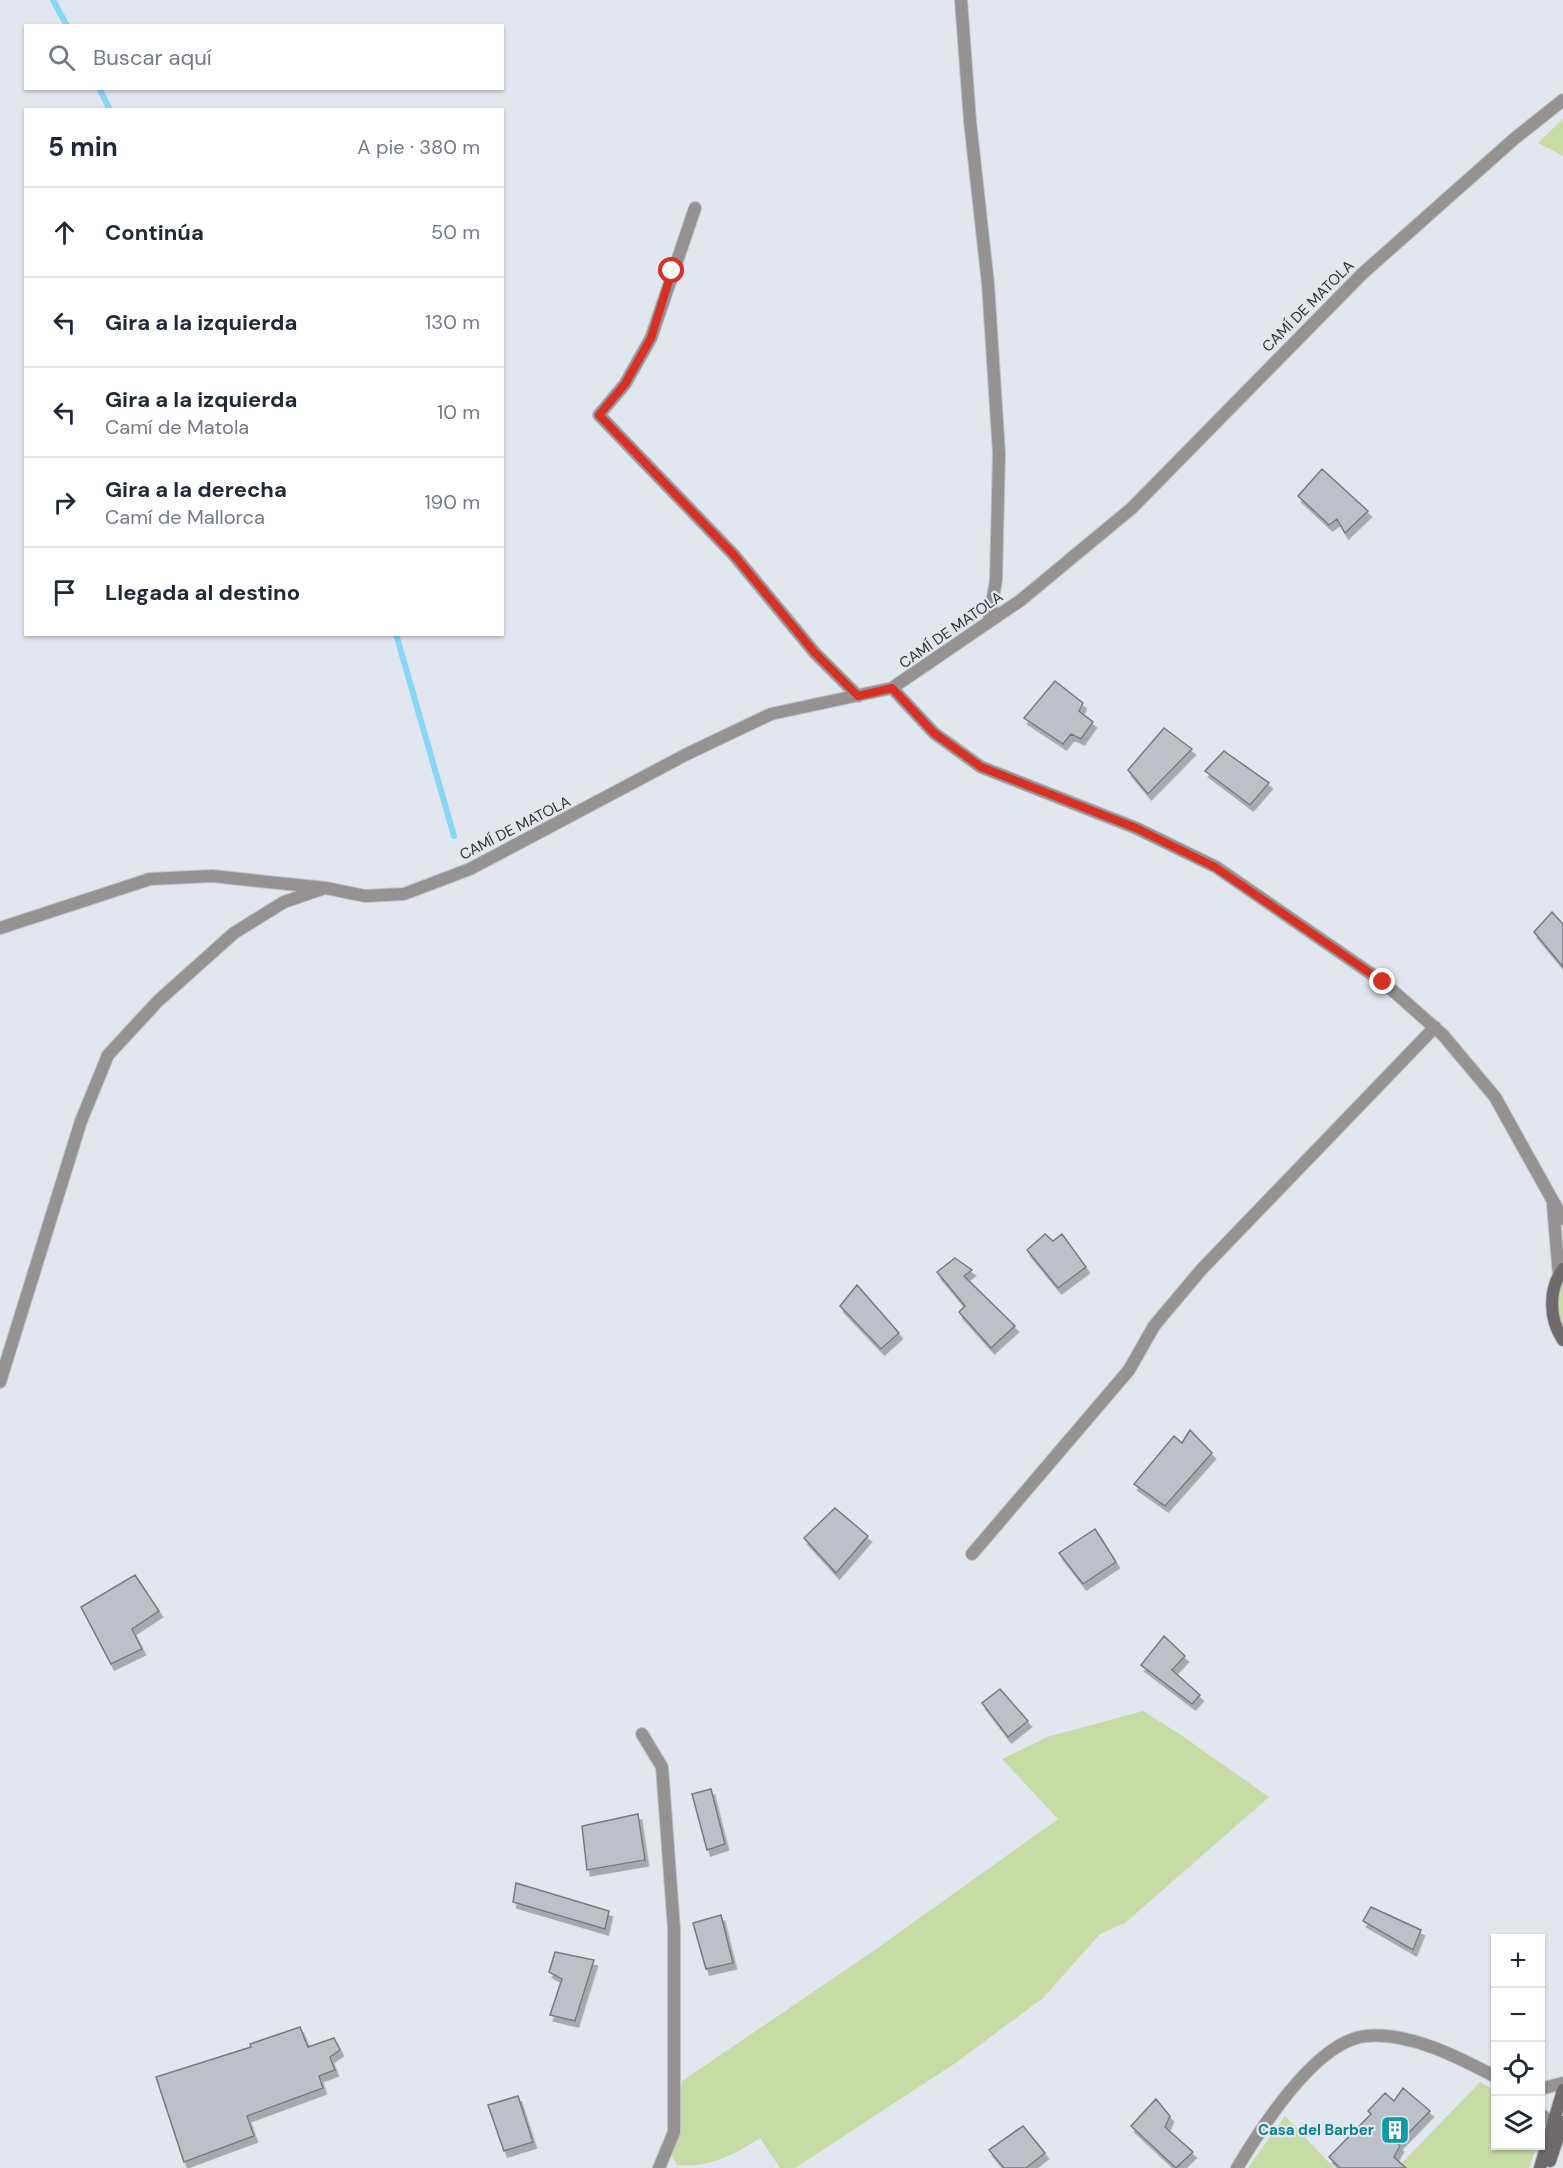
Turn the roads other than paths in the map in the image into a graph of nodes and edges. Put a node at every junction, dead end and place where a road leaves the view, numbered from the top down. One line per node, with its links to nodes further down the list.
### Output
1 (961, 0): 4 (street)
2 (1563, 100): 4 (street, CAMÍ DE MATOLA)
3 (695, 208): 6 (street)
4 (989, 621): 5 (street, CAMÍ DE MATOLA)
5 (892, 688): 6 (street, CAMÍ DE MATOLA); 9 (street)
6 (858, 696): 7 (street, CAMÍ DE MATOLA)
7 (326, 888): 8 (street, CAMÍ DE MATOLA); 14 (street)
8 (0, 928)
9 (1435, 1027): 10 (street); 15 (street)
10 (1553, 1201): 11 (street); 12 (street)
11 (1563, 1219)
12 (1561, 1272): 13 (street)
13 (1563, 1340)
14 (0, 1382)
15 (972, 1554)
16 (642, 1734): 23 (street)
17 (1491, 2075): 24 (street)
18 (1563, 2083): 19 (street)
19 (1545, 2088)
20 (1563, 2090): 22 (street)
21 (1545, 2117): 22 (street)
22 (1559, 2125): 25 (street); 26 (street)
23 (659, 2168)
24 (1237, 2168)
25 (1540, 2168)
26 (1548, 2168)

